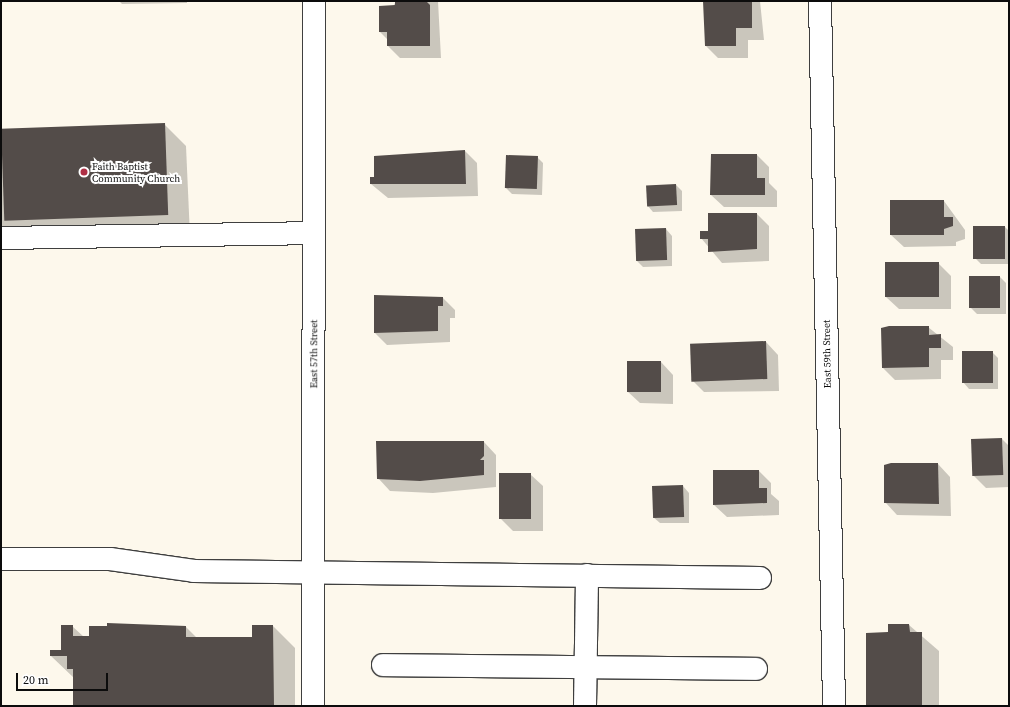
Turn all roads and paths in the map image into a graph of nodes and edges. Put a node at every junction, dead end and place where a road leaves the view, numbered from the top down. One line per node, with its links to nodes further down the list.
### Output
1 (314, 1): 3 (street, East 57th Street)
2 (820, 1): 14 (street, East 59th Street)
3 (314, 233): 4 (street); 6 (street, East 57th Street)
4 (1, 238)
5 (1, 559): 6 (street)
6 (314, 571): 7 (street); 12 (street, East 57th Street)
7 (586, 575): 8 (street); 10 (street)
8 (760, 578)
9 (382, 666): 10 (street)
10 (586, 666): 11 (street); 13 (street)
11 (756, 669)
12 (313, 706)
13 (585, 706)
14 (834, 706)

